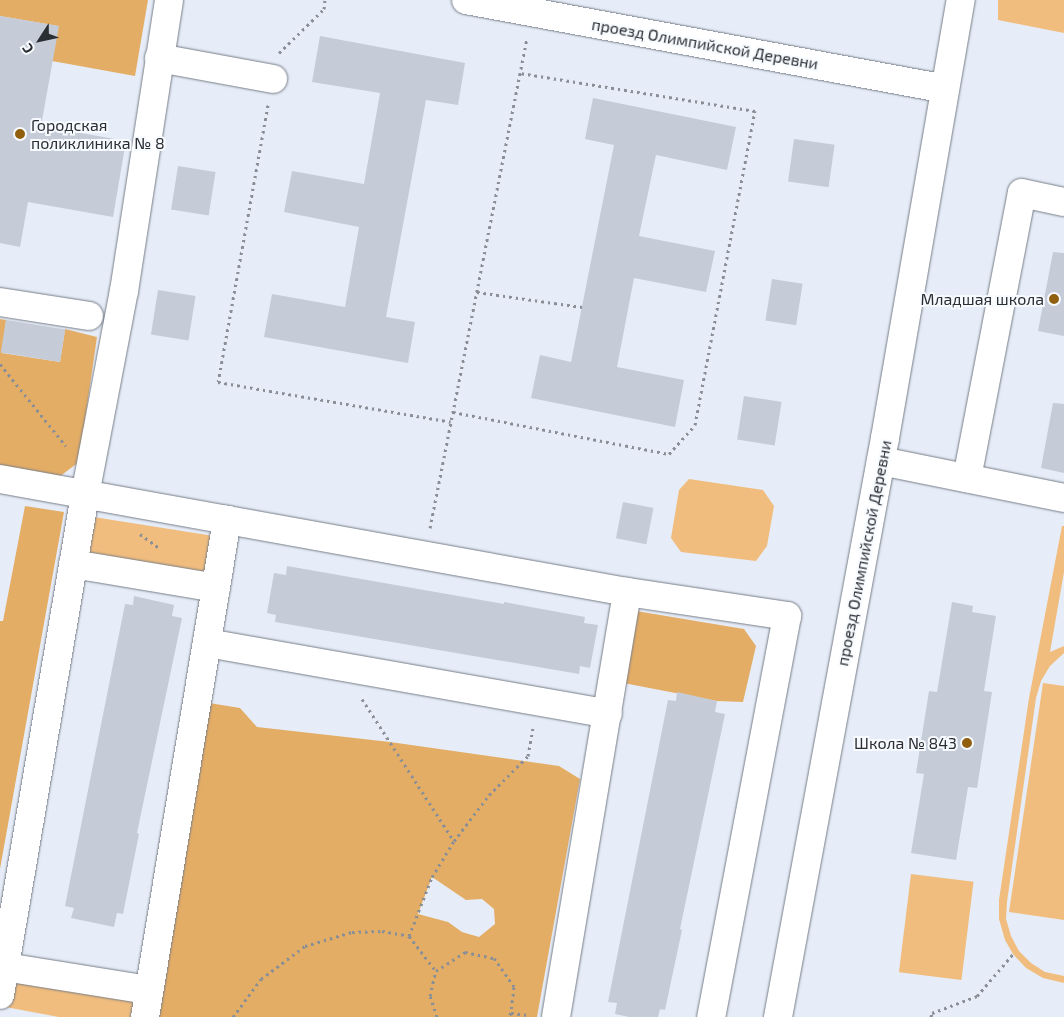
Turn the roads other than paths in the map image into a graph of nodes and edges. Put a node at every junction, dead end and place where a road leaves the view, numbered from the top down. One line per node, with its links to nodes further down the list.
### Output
1 (169, 0): 4 (street)
2 (466, 0): 6 (street, проезд Олимпийской Деревни)
3 (961, 0): 6 (street, проезд Олимпийской Деревни)
4 (160, 58): 5 (street); 13 (street)
5 (273, 79)
6 (944, 89): 10 (street, проезд Олимпийской Деревни)
7 (1064, 202): 11 (street)
8 (0, 302): 9 (street)
9 (89, 316)
10 (881, 461): 11 (street); 27 (street, проезд Олимпийской Деревни)
11 (967, 478): 14 (street)
12 (0, 479): 13 (street)
13 (87, 484): 15 (street); 16 (street)
14 (1064, 498)
15 (227, 520): 17 (street); 18 (street)
16 (73, 564): 17 (street); 21 (street)
17 (216, 588): 19 (street)
18 (627, 592): 20 (street); 26 (street)
19 (207, 642): 20 (street); 22 (street)
20 (608, 714): 25 (street)
21 (5, 967): 22 (street); 23 (street)
22 (149, 990): 24 (street)
23 (0, 995)
24 (145, 1017)
25 (556, 1017)
26 (711, 1017)
27 (778, 1017)

